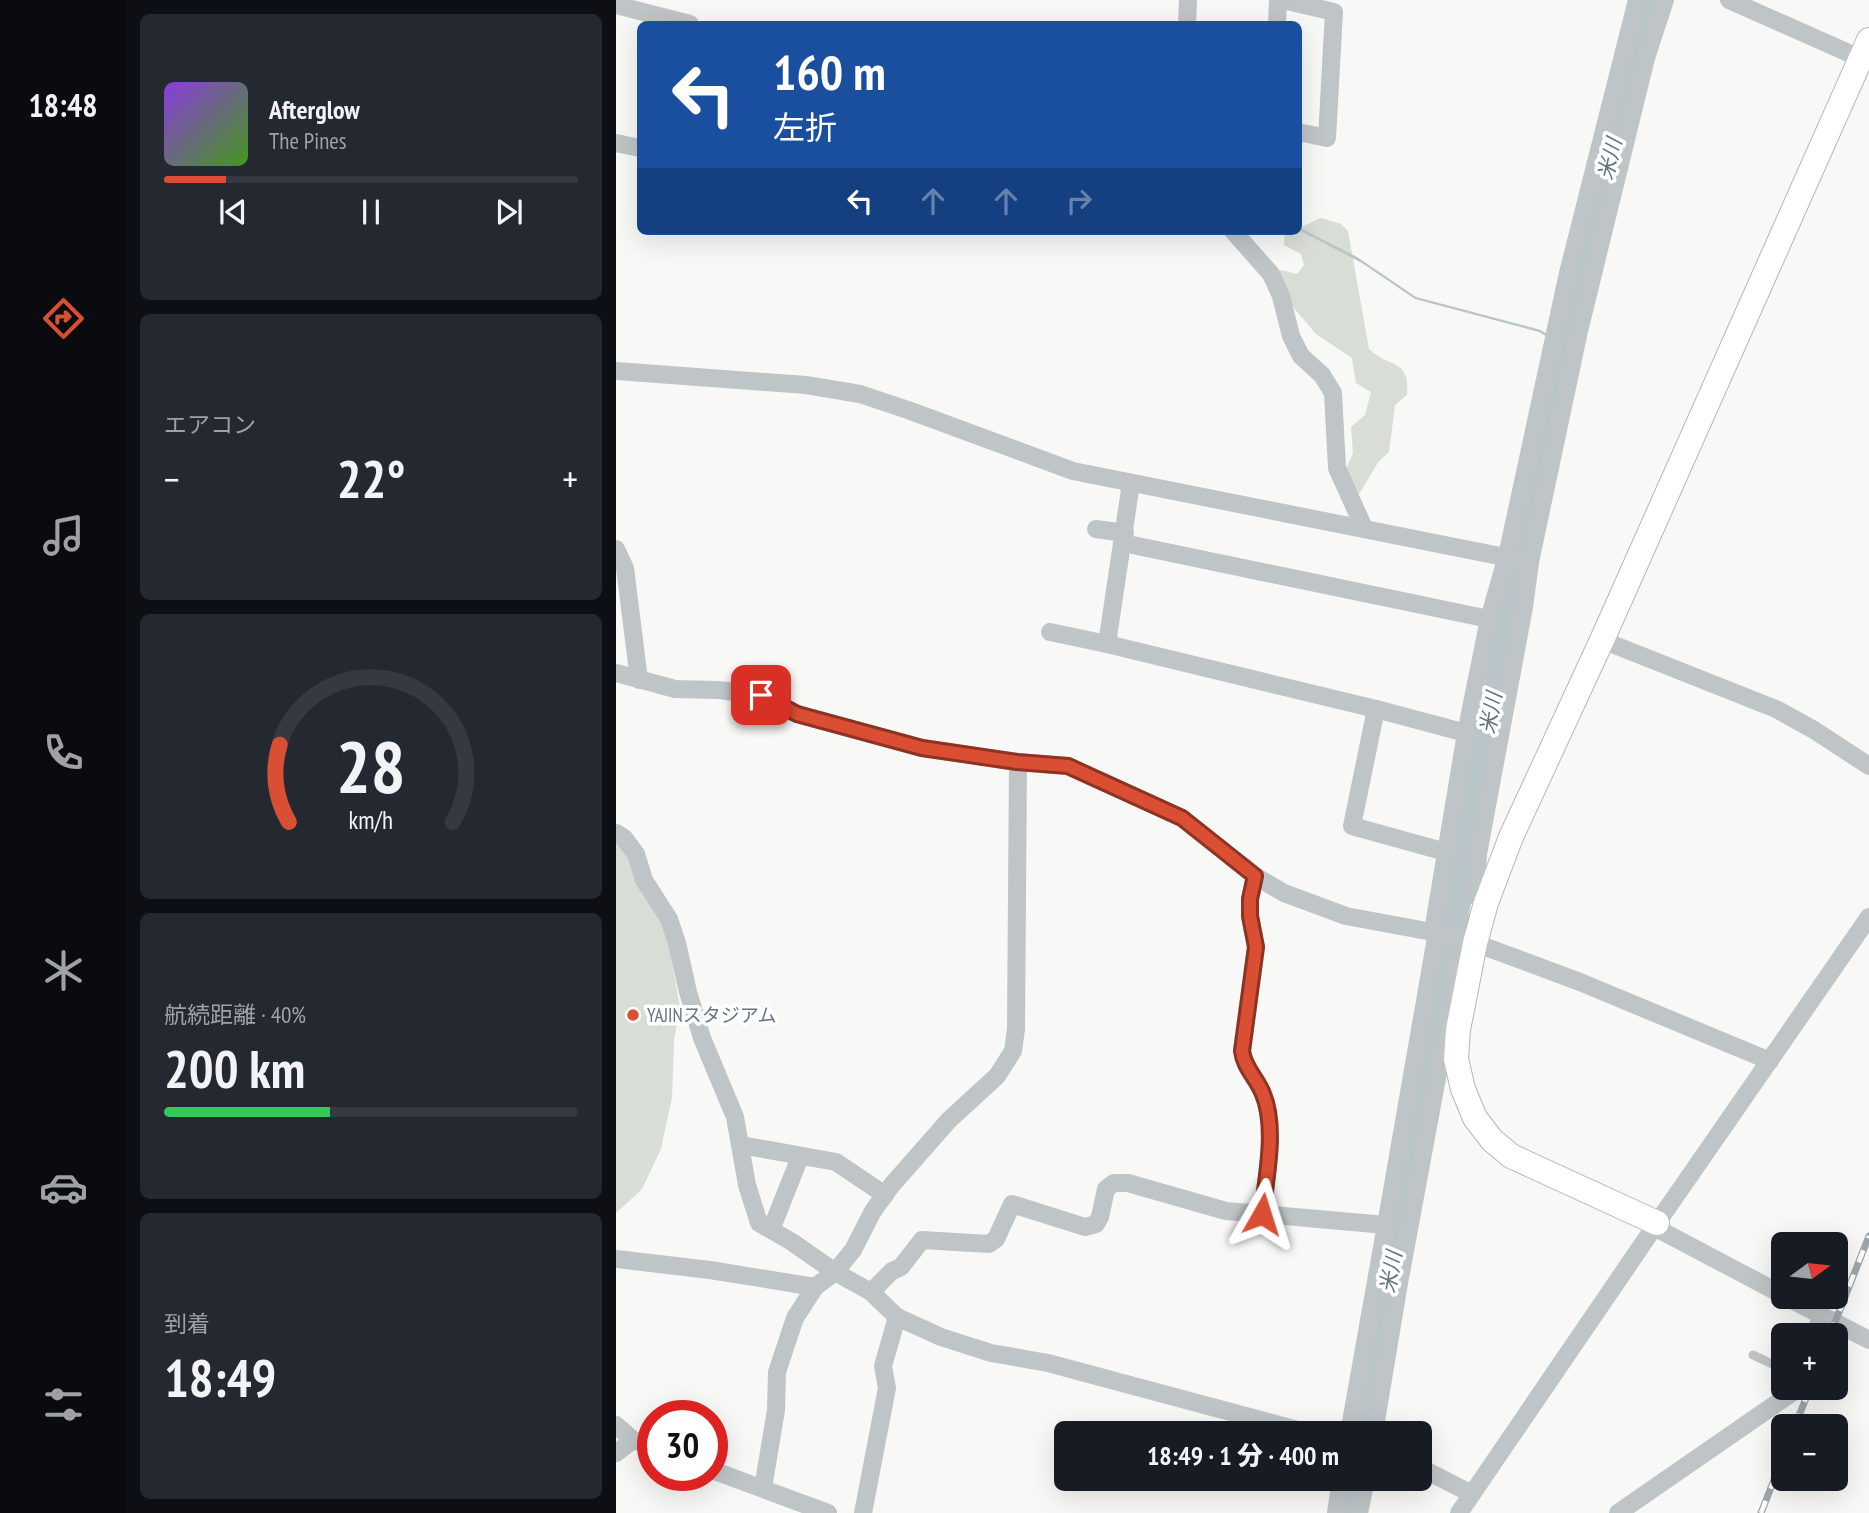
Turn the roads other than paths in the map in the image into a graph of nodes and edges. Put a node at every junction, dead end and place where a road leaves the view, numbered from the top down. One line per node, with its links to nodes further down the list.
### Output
1 (1188, 0): 8 (street)
2 (1280, 0): 9 (street); 11 (street)
3 (1637, 0): 21 (street)
4 (1664, 0): 22 (street)
5 (1729, 0): 10 (street)
6 (628, 5): 7 (street)
7 (680, 21)
8 (1187, 21)
9 (1277, 21)
10 (1867, 54): 25 (street)
11 (1302, 133)
12 (616, 143): 13 (street)
13 (637, 147)
14 (1237, 235): 18 (street)
15 (616, 371): 16 (street)
16 (1131, 483): 18 (street); 19 (street)
17 (1096, 528): 19 (street)
18 (1364, 528): 21 (street)
19 (1124, 538): 23 (street); 26 (street)
20 (616, 549): 28 (street)
21 (1507, 556): 22 (street); 23 (street)
22 (1531, 562): 36 (street)
23 (1489, 619): 30 (street)
24 (1050, 632): 26 (street)
25 (1602, 640): 32 (street); 36 (street)
26 (1107, 644): 29 (street)
27 (616, 673): 28 (street)
28 (639, 680): 31 (street)
29 (1376, 709): 30 (street); 34 (street)
30 (1466, 733): 34 (street)
31 (1017, 762): 35 (street); 42 (street)
32 (1869, 765)
33 (616, 833): 40 (street)
34 (1446, 852): 38 (street)
35 (1255, 876): 38 (street); 43 (street)
36 (1486, 903): 38 (street)
37 (1869, 918): 39 (street)
38 (1452, 936): 39 (street); 44 (street); 45 (street); 62 (street)
39 (1770, 1061): 45 (street)
40 (741, 1145): 41 (street); 46 (street)
41 (800, 1157): 42 (street); 46 (street)
42 (885, 1195): 48 (street)
43 (1262, 1214): 44 (street); 51 (street)
44 (1386, 1225): 61 (street)
45 (1655, 1225): 50 (street); 72 (street)
46 (771, 1230): 48 (street)
47 (616, 1259): 49 (street)
48 (835, 1272): 49 (street); 51 (street)
49 (815, 1287): 69 (street)
50 (1771, 1288)
51 (870, 1292): 54 (street)
52 (1810, 1309): 53 (street)
53 (1821, 1315): 55 (street); 56 (street)
54 (897, 1317): 60 (street); 74 (street)
55 (1819, 1323)
56 (1867, 1336)
57 (1753, 1355): 58 (lane)
58 (1771, 1363)
59 (1781, 1400): 78 (street)
60 (1264, 1421)
61 (1351, 1421)
62 (1376, 1421)
63 (616, 1424): 64 (street)
64 (633, 1440): 65 (street); 66 (street)
65 (637, 1441)
66 (616, 1453)
67 (1432, 1474): 72 (street)
68 (728, 1476): 69 (street)
69 (763, 1488): 73 (street)
70 (1339, 1491): 75 (street)
71 (1364, 1491): 76 (street)
72 (1472, 1494): 77 (street)
73 (828, 1513)
74 (863, 1513)
75 (1336, 1513)
76 (1359, 1513)
77 (1459, 1513)
78 (1618, 1513)

